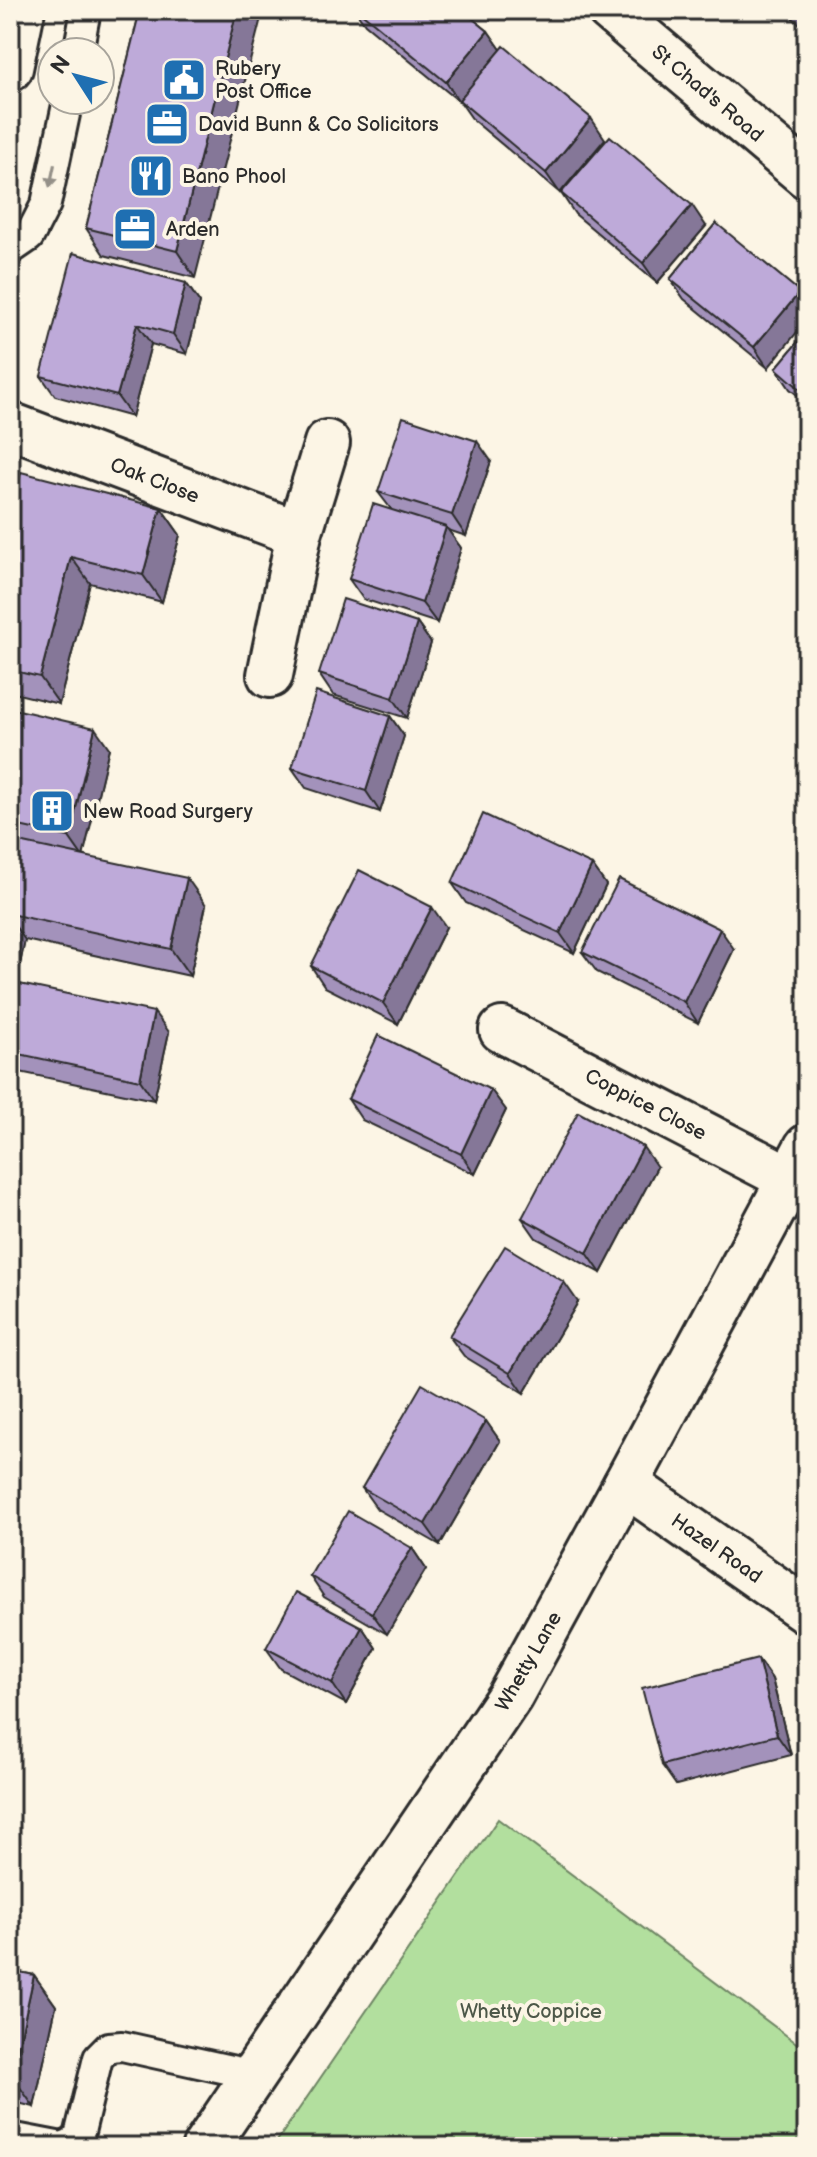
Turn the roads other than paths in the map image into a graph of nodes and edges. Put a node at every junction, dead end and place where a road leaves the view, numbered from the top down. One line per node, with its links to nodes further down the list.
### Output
1 (22, 10): 5 (street)
2 (86, 10): 4 (lane)
3 (610, 10): 7 (street, St Chad's Road)
4 (81, 36)
5 (10, 64)
6 (65, 116): 8 (lane, one-way to 8)
7 (807, 176)
8 (10, 250)
9 (10, 425): 11 (street, Oak Close)
10 (327, 443): 11 (street)
11 (299, 534): 12 (street)
12 (270, 675)
13 (502, 1030): 14 (street, Coppice Close)
14 (798, 1163): 15 (street, Whetty Lane)
15 (626, 1484): 16 (street, Hazel Road); 17 (street, Whetty Lane)
16 (807, 1611)
17 (253, 2075): 18 (lane); 19 (street, Whetty Lane)
18 (10, 2137)
19 (205, 2147)

